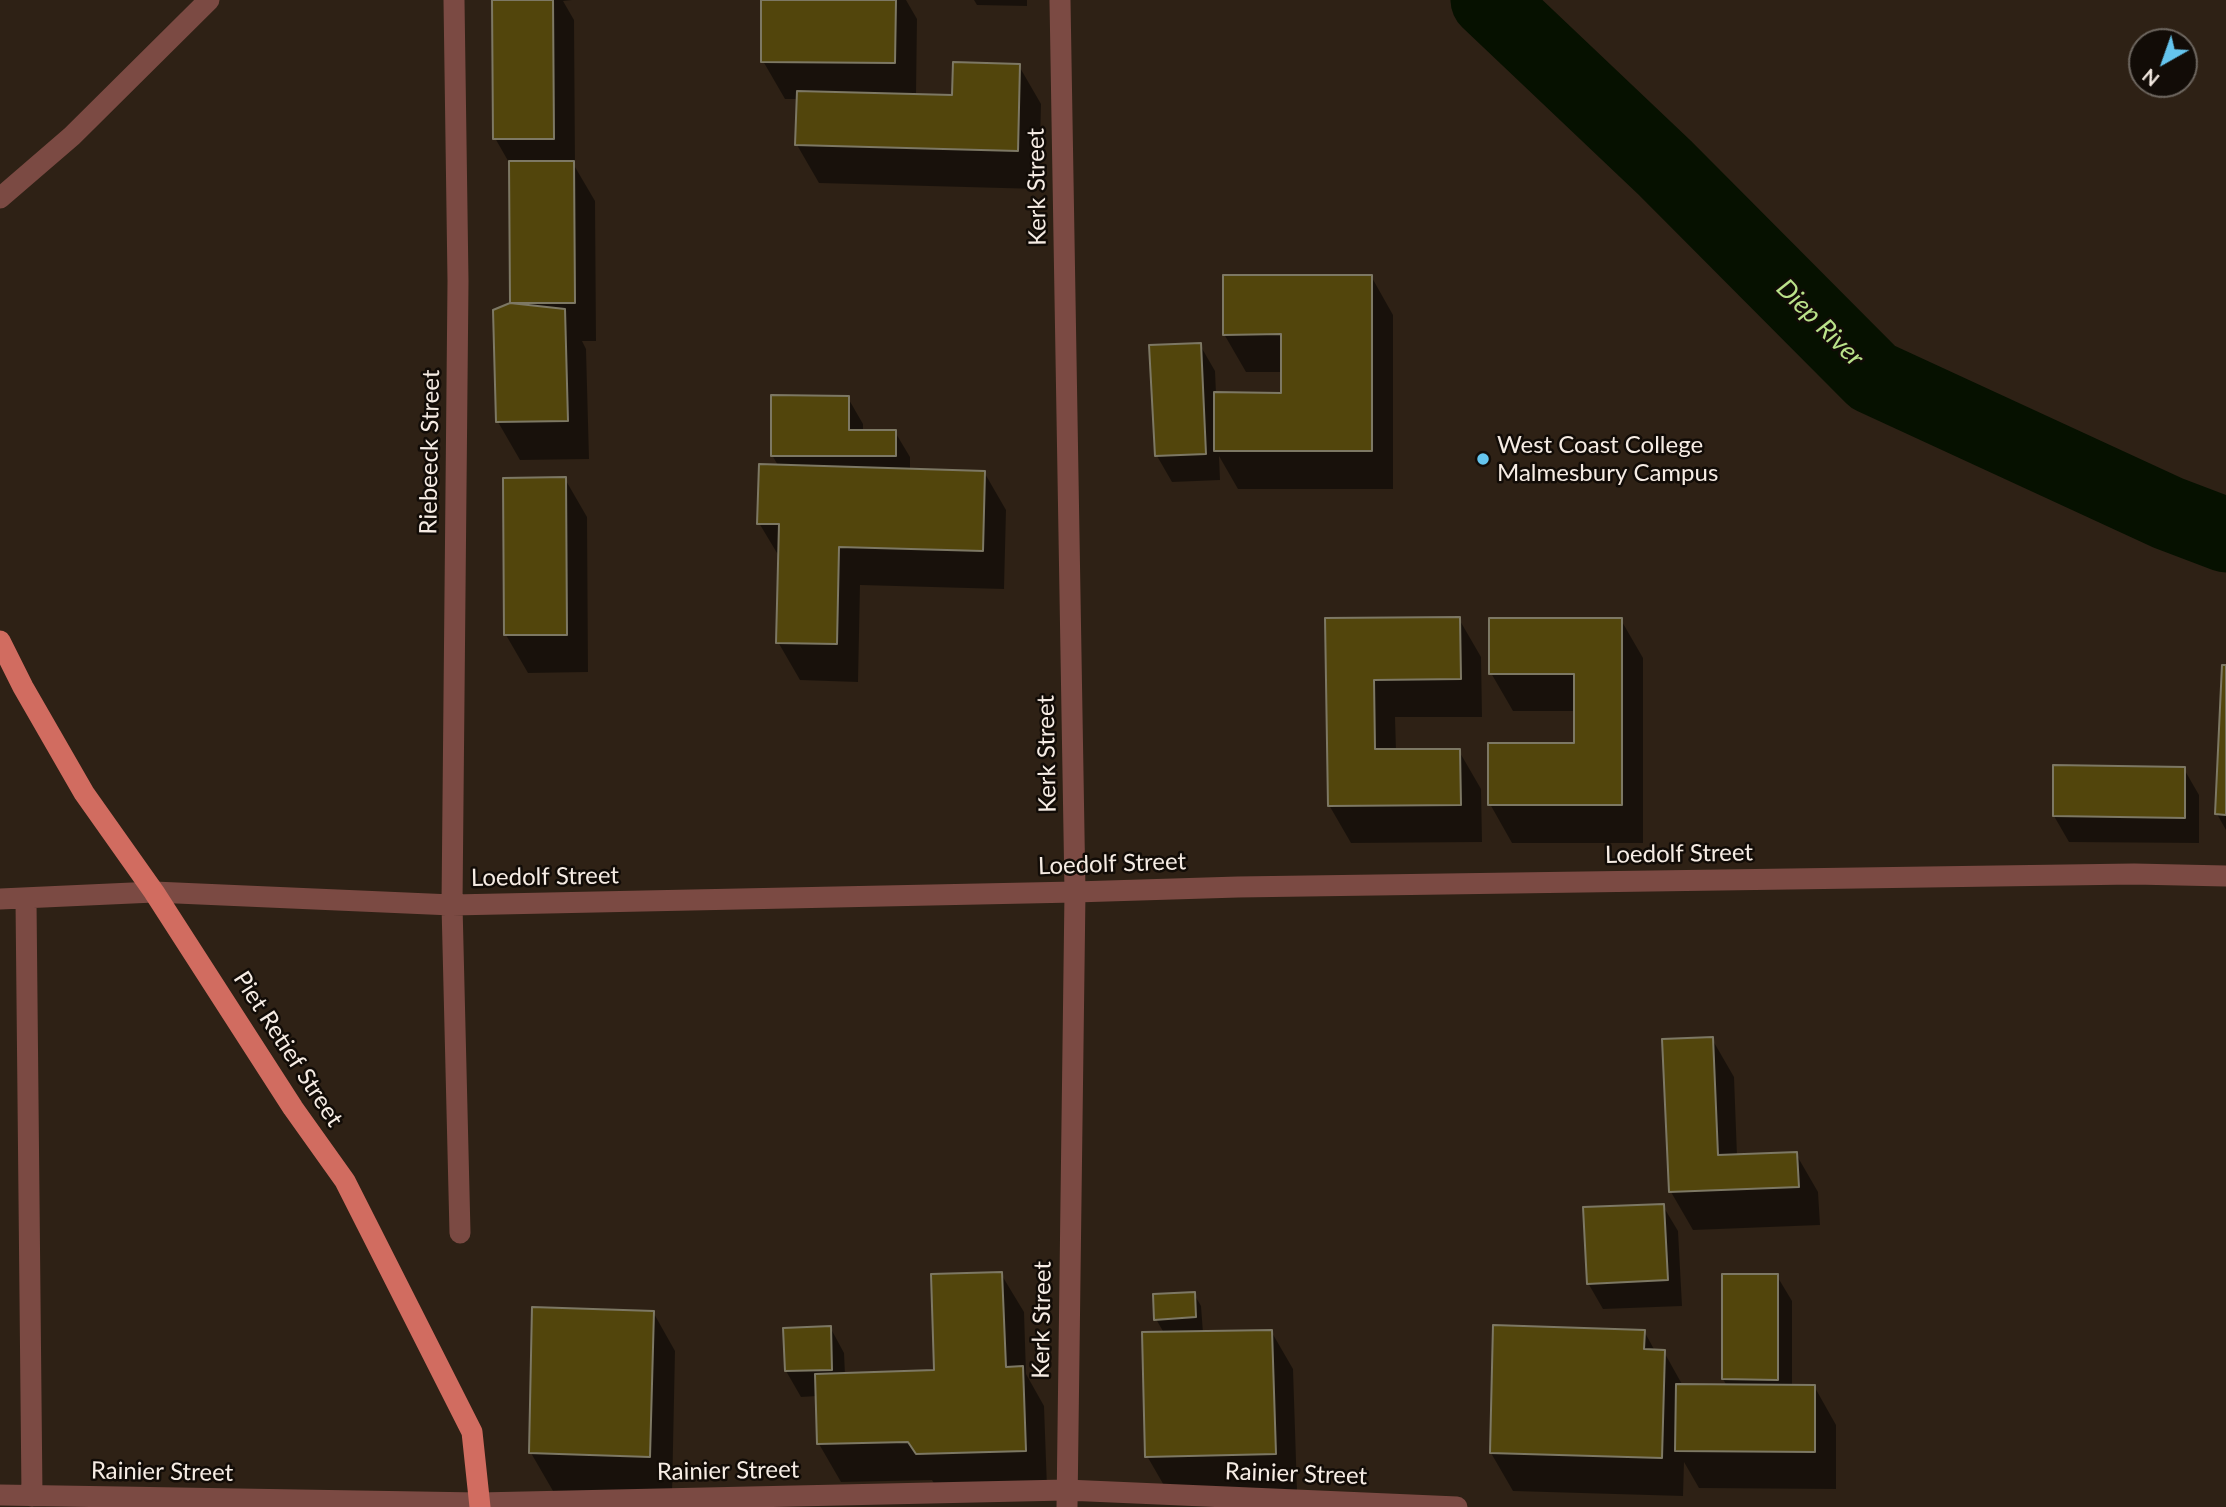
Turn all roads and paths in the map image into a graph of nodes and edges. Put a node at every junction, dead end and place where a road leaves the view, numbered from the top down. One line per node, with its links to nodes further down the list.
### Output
1 (209, 0): 4 (street)
2 (454, 0): 11 (street, Riebeeck Street)
3 (1060, 0): 8 (street, Kerk Street)
4 (0, 198)
5 (0, 641): 7 (main road, Piet Retief Street)
6 (2226, 876): 8 (street, Loedolf Street)
7 (154, 892): 10 (street, Loedolf Street); 11 (street, Loedolf Street); 16 (main road, Piet Retief Street)
8 (1075, 892): 11 (street, Loedolf Street); 15 (street, Kerk Street)
9 (0, 900): 10 (street, Loedolf Street)
10 (26, 900): 14 (street)
11 (452, 905): 12 (street, Riebeeck Street)
12 (460, 1233)
13 (0, 1495): 14 (street, Rainier Street)
14 (32, 1496): 16 (street, Rainier Street)
15 (1067, 1499): 16 (street, Rainier Street); 17 (street, Rainier Street)
16 (480, 1505)
17 (1457, 1507)

